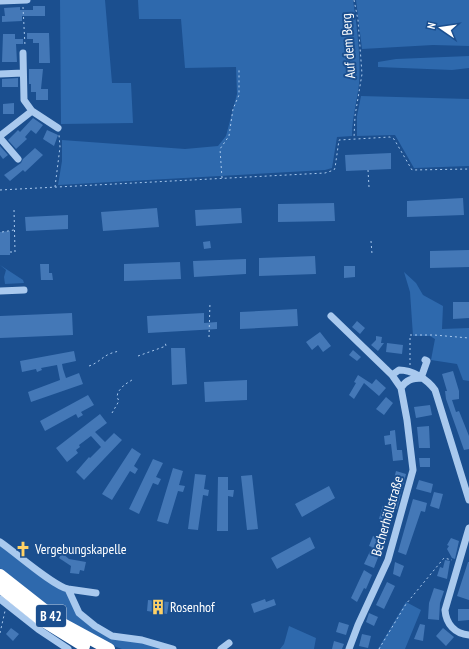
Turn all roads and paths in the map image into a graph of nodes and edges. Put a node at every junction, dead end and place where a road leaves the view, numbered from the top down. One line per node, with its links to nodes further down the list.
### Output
1 (354, 0): 11 (path, Auf dem Berg)
2 (0, 1): 3 (street)
3 (25, 3): 4 (path)
4 (23, 53): 6 (street)
5 (239, 69): 15 (path)
6 (23, 73): 7 (street); 8 (street)
7 (0, 74)
8 (32, 111): 9 (street); 10 (street)
9 (58, 128): 16 (path)
10 (0, 137): 12 (street)
11 (354, 139): 13 (path); 15 (path)
12 (18, 159)
13 (469, 169)
14 (368, 170): 17 (path)
15 (222, 179): 16 (path)
16 (55, 187): 18 (path)
17 (369, 187)
18 (0, 190)
19 (14, 210): 20 (path)
20 (14, 230): 21 (path); 23 (path)
21 (2, 232)
22 (372, 240): 24 (path)
23 (10, 252)
24 (372, 254)
25 (24, 290): 26 (street)
26 (0, 291)
27 (210, 302): 29 (path)
28 (331, 316): 37 (street, Becherhöllstraße)
29 (209, 337)
30 (469, 338): 36 (path)
31 (165, 342): 33 (path)
32 (120, 351): 35 (path)
33 (138, 356)
34 (425, 360): 36 (street)
35 (89, 366)
36 (416, 376): 37 (street); 39 (street); 41 (street)
37 (394, 377): 39 (street, Becherhöllstraße)
38 (132, 380): 40 (path)
39 (401, 388): 59 (street, Becherhöllstraße)
40 (112, 413)
41 (469, 500)
42 (469, 528): 44 (street)
43 (0, 542): 47 (street)
44 (459, 561): 52 (street); 60 (path)
45 (0, 575): 56 (highway, B 42)
46 (0, 587): 55 (highway, B 42)
47 (68, 589): 48 (street); 57 (street)
48 (96, 593)
49 (0, 599): 50 (street)
50 (6, 604): 51 (path); 54 (street)
51 (0, 633)
52 (469, 635)
53 (230, 642): 58 (street)
54 (68, 649)
55 (90, 649)
56 (109, 649)
57 (172, 649)
58 (221, 649)
59 (349, 649)
60 (379, 649)

